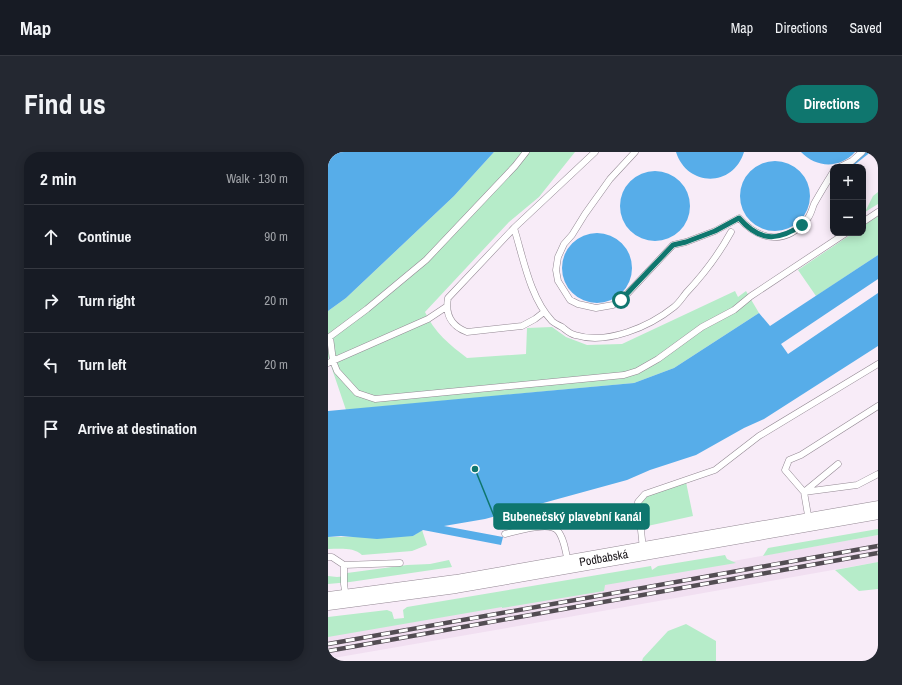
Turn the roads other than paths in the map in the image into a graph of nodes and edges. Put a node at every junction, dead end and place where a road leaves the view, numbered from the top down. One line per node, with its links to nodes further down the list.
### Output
1 (526, 152): 14 (lane)
2 (595, 152): 9 (lane)
3 (635, 152): 6 (lane)
4 (862, 152): 5 (lane)
5 (846, 164)
6 (830, 177)
7 (878, 212): 8 (lane)
8 (866, 220)
9 (514, 228): 12 (lane); 13 (lane)
10 (731, 232): 13 (lane)
11 (841, 236): 15 (lane)
12 (446, 307): 13 (lane); 15 (lane)
13 (544, 312)
14 (329, 338): 15 (lane)
15 (330, 362)
16 (878, 364): 24 (lane)
17 (878, 406): 20 (lane)
18 (838, 464): 20 (lane)
19 (878, 474): 20 (lane)
20 (804, 492): 22 (lane)
21 (878, 510): 22 (main road, Podbabská)
22 (810, 523): 24 (main road, Podbabská)
23 (505, 534): 27 (lane)
24 (644, 551): 27 (main road, Podbabská)
25 (328, 557): 28 (lane)
26 (400, 563): 28 (lane)
27 (569, 564): 29 (main road, Podbabská)
28 (344, 565): 29 (lane)
29 (346, 599): 30 (main road, Podbabská)
30 (328, 602)

